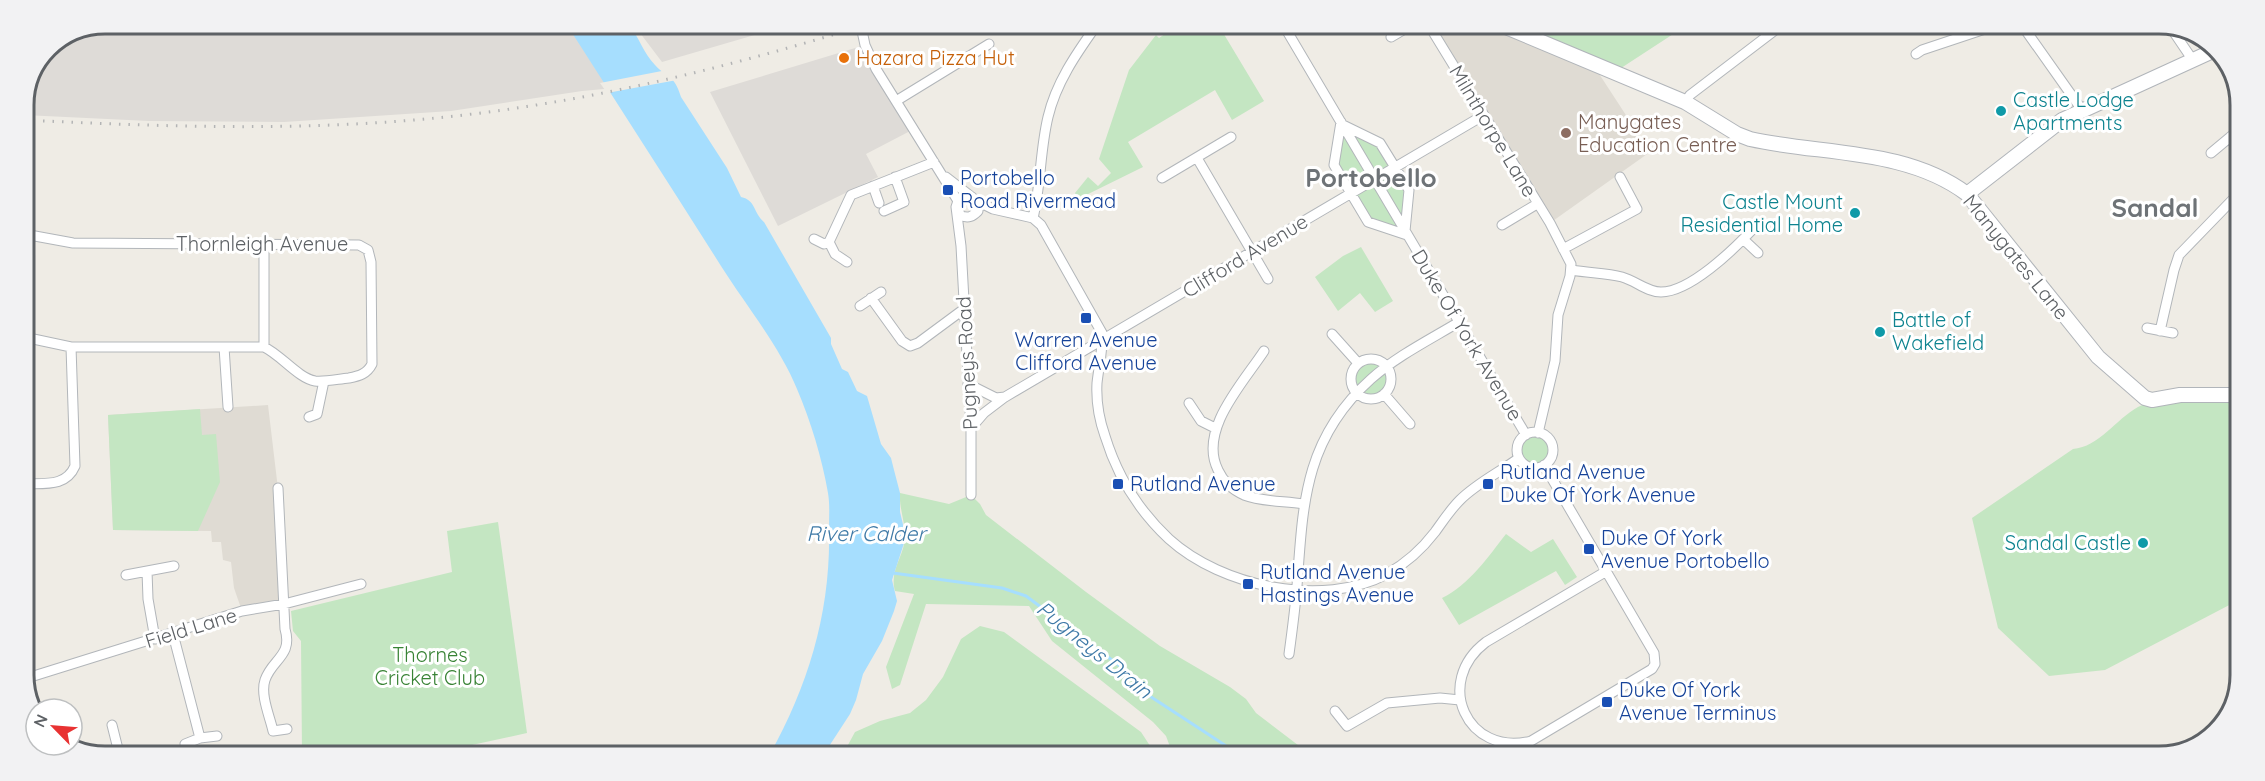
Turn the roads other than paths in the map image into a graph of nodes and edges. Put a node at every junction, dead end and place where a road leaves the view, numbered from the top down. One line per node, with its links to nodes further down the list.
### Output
1 (863, 34): 16 (street)
2 (1091, 34): 41 (street)
3 (1293, 34): 20 (street, Duke Of York Avenue)
4 (1396, 34): 10 (street)
5 (1434, 34): 19 (street, Milnthorpe Lane)
6 (1523, 34): 17 (street, Manygates Lane)
7 (1770, 34): 17 (street)
8 (1970, 34): 14 (street)
9 (2028, 34): 18 (street)
10 (1391, 37)
11 (2177, 37): 15 (street)
12 (989, 44): 16 (street)
13 (2207, 53): 15 (street)
14 (1916, 54)
15 (2192, 59): 18 (street)
16 (896, 101): 25 (street)
17 (1685, 102): 34 (street, Manygates Lane)
18 (2082, 110): 34 (street)
19 (1484, 115): 26 (street, Clifford Avenue); 38 (street, Milnthorpe Lane)
20 (1342, 124): 26 (street, Duke Of York Avenue); 31 (street, Duke Of York Avenue); 33 (street, Duke Of York Avenue)
21 (1231, 137): 24 (street)
22 (2230, 137): 23 (street)
23 (2211, 153)
24 (1197, 158): 30 (street); 52 (street)
25 (934, 162): 27 (street); 28 (street)
26 (1395, 167): 31 (street, Clifford Avenue); 45 (street, Duke Of York Avenue)
27 (942, 174): 35 (street); 37 (street)
28 (895, 177): 32 (street); 32 (street)
29 (1620, 177): 51 (street)
30 (1162, 178)
31 (1374, 179): 33 (street, Clifford Avenue); 45 (street, Duke Of York Avenue)
32 (873, 186): 49 (street)
33 (1351, 193): 45 (street, Duke Of York Avenue); 52 (street, Clifford Avenue)
34 (1966, 194): 78 (street, Manygates Lane)
35 (975, 199): 37 (street); 39 (street); 40 (street)
36 (2230, 202): 63 (street)
37 (957, 204): 40 (street); 44 (street, Pugneys Road)
38 (1537, 204): 42 (street, Milnthorpe Lane); 51 (street, Milnthorpe Lane)
39 (993, 209): 40 (street); 41 (street)
40 (971, 217): 44 (street)
41 (1033, 218): 66 (street)
42 (1502, 225)
43 (1752, 230): 48 (street)
44 (959, 232): 60 (street, Pugneys Road)
45 (1406, 233): 61 (street, Duke Of York Avenue)
46 (35, 236): 50 (street, Thornleigh Avenue)
47 (814, 239): 49 (street)
48 (1743, 239): 53 (street); 55 (street)
49 (829, 242): 54 (street)
50 (264, 244): 70 (street); 74 (street, Thornleigh Avenue)
51 (1563, 249): 55 (street, Milnthorpe Lane)
52 (1252, 252): 56 (street); 66 (street, Clifford Avenue)
53 (1758, 253)
54 (847, 262)
55 (1572, 270): 86 (street)
56 (1268, 279)
57 (881, 292): 58 (street)
58 (872, 298): 59 (street); 60 (street)
59 (860, 306)
60 (964, 309): 75 (street, Pugneys Road)
61 (1459, 322): 73 (street); 87 (street, Duke Of York Avenue)
62 (2147, 328): 63 (street)
63 (2160, 330): 64 (street)
64 (2173, 333)
65 (1332, 334): 72 (street)
66 (1102, 339): 79 (street, Clifford Avenue); 99 (street)
67 (35, 340): 68 (street)
68 (71, 347): 69 (street); 90 (street)
69 (224, 347): 70 (street); 81 (street)
70 (264, 347): 74 (street, Thornleigh Avenue)
71 (1264, 351): 85 (street)
72 (1358, 363): 73 (street); 76 (street)
73 (1387, 366): 76 (street); 77 (street)
74 (324, 381): 82 (street)
75 (968, 384): 79 (street); 84 (street, Pugneys Road)
76 (1357, 393): 77 (street); 93 (street)
77 (1384, 394): 83 (street)
78 (2230, 395)
79 (1005, 397): 84 (street, Clifford Avenue)
80 (1189, 403): 85 (street)
81 (228, 407)
82 (316, 417)
83 (1410, 424)
84 (971, 428): 92 (street, Pugneys Road)
85 (1215, 428): 93 (street)
86 (1538, 433): 87 (street, Duke Of York Avenue); 89 (street, Duke Of York Avenue)
87 (1526, 435): 88 (street, Duke Of York Avenue)
88 (1519, 458): 89 (street); 99 (street)
89 (1544, 465): 96 (street)
90 (35, 483)
91 (278, 489): 100 (street)
92 (971, 495)
93 (1304, 504): 99 (street)
94 (174, 566): 95 (street)
95 (147, 571): 97 (street); 102 (street)
96 (1605, 572): 105 (street); 111 (street)
97 (126, 575)
98 (361, 584): 100 (street, Field Lane)
99 (1297, 590): 103 (street)
100 (284, 604): 101 (street, Field Lane); 108 (street)
101 (173, 634): 102 (street, Field Lane); 110 (street)
102 (155, 639): 104 (street, Field Lane)
103 (1289, 654)
104 (35, 676)
105 (1460, 700): 106 (street); 111 (street)
106 (1335, 711)
107 (112, 725): 113 (street)
108 (287, 729)
109 (217, 736): 110 (street)
110 (200, 738): 112 (street)
111 (1499, 742): 114 (street)
112 (185, 744)
113 (117, 746)
114 (1498, 746)

